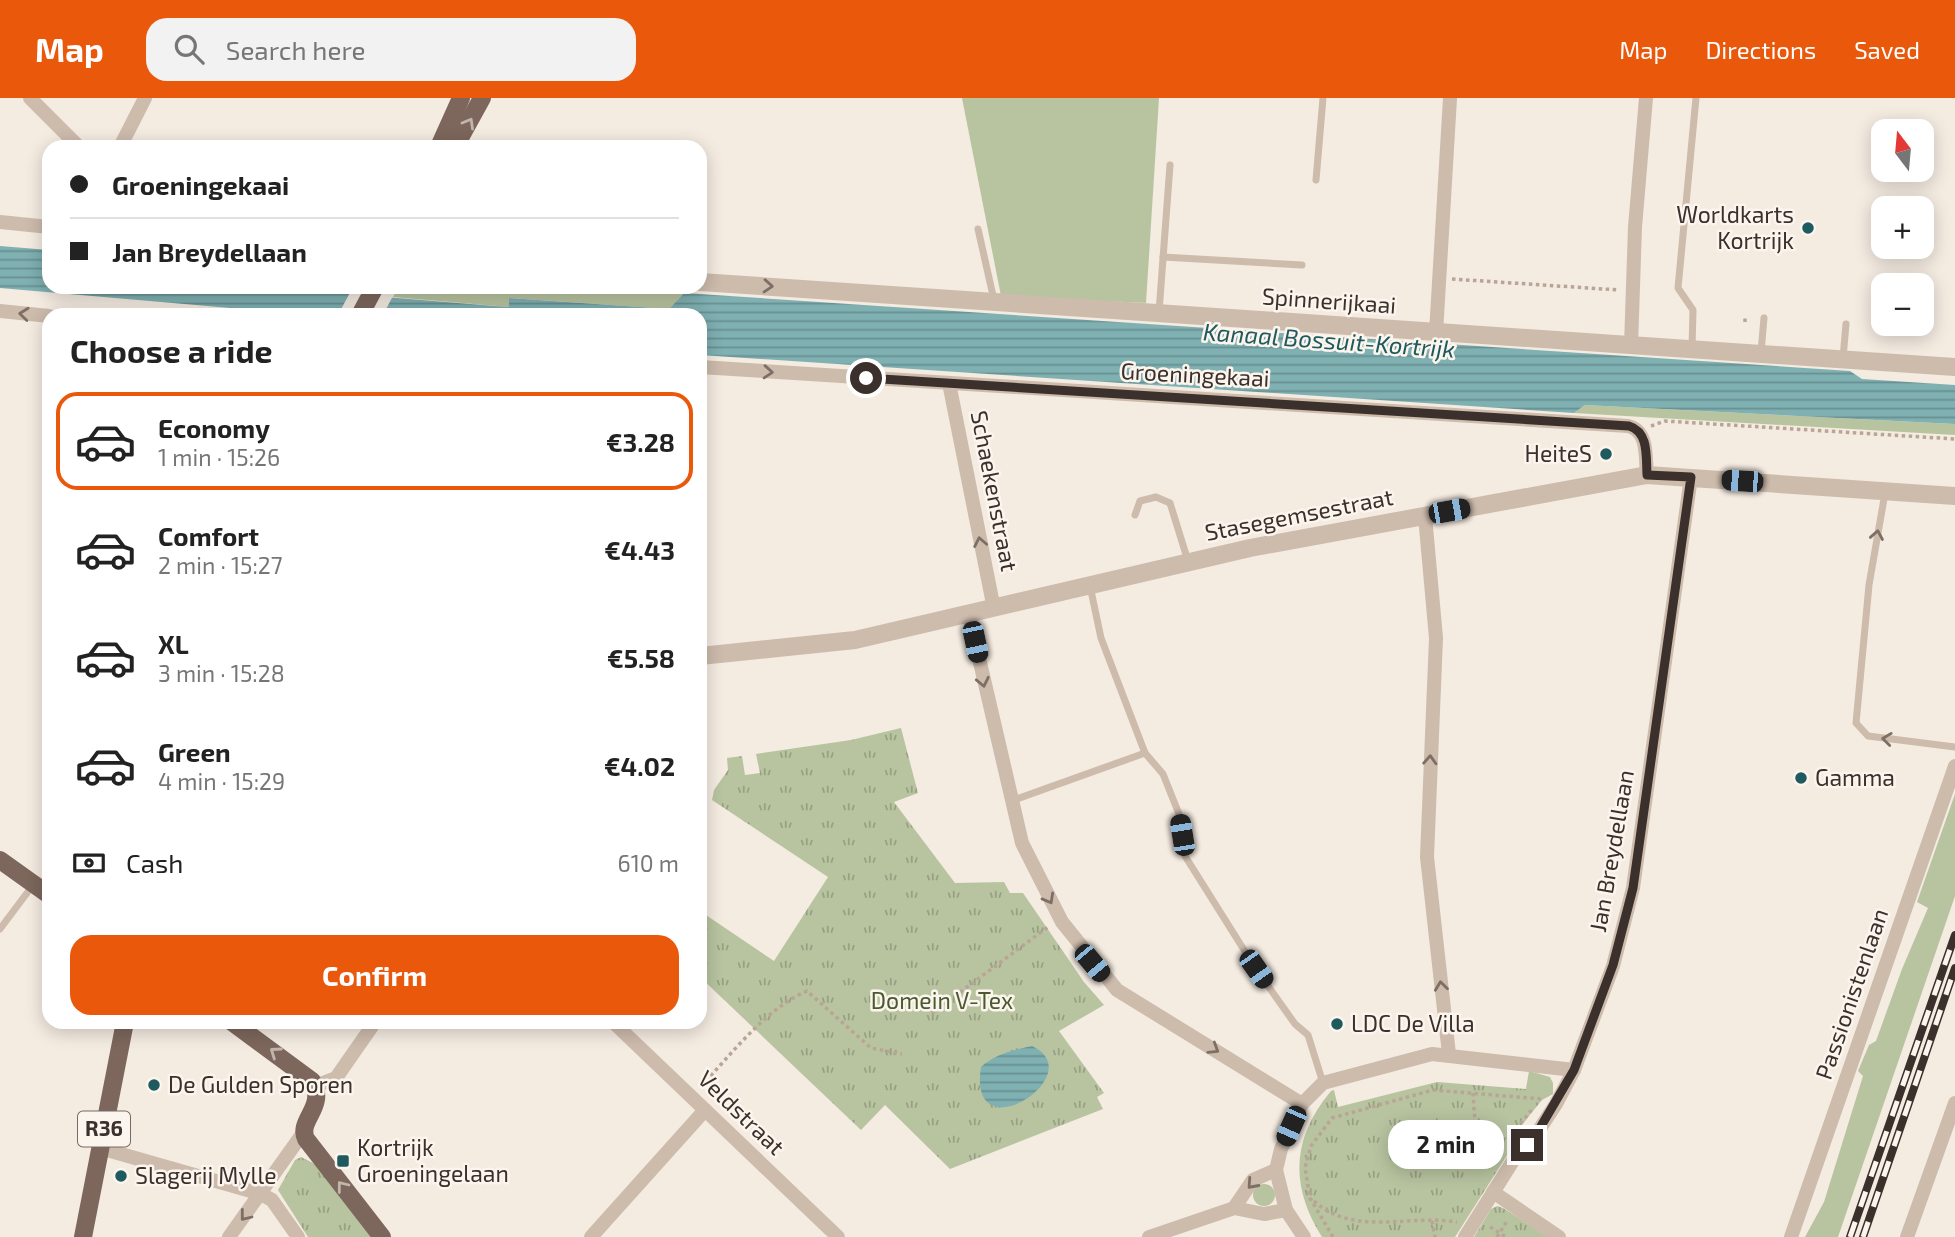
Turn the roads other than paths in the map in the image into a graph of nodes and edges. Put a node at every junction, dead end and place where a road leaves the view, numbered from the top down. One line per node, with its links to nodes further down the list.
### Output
1 (30, 98): 9 (street)
2 (145, 98): 10 (street)
3 (461, 98): 11 (main road)
4 (482, 98): 12 (main road, one-way to 4)
5 (1323, 98): 14 (lane)
6 (1450, 98): 27 (street)
7 (1646, 98): 28 (street)
8 (1696, 98): 29 (lane)
9 (72, 140)
10 (124, 140)
11 (442, 140)
12 (459, 140)
13 (1170, 164): 18 (lane)
14 (1316, 180)
15 (0, 222): 16 (street)
16 (42, 226)
17 (978, 229): 21 (lane)
18 (1163, 257): 19 (lane); 23 (lane)
19 (1302, 265)
20 (707, 282): 21 (street, Spinnerijkaai, one-way to 21)
21 (997, 302): 23 (street, Spinnerijkaai)
22 (0, 311): 24 (street, one-way to 22)
23 (1159, 312): 27 (street, Spinnerijkaai)
24 (42, 315)
25 (1764, 318): 30 (lane)
26 (1846, 324): 31 (lane)
27 (1436, 333): 28 (street, Spinnerijkaai)
28 (1632, 346): 29 (street, Spinnerijkaai)
29 (1692, 350): 30 (street, Spinnerijkaai)
30 (1761, 354): 31 (street, Spinnerijkaai)
31 (1843, 360): 33 (street, Spinnerijkaai)
32 (707, 367): 34 (street, Groeningekaai, one-way to 34)
33 (1955, 367)
34 (949, 383): 35 (street, Groeningekaai); 43 (street, Schaekenstraat, one-way to 34)
35 (1647, 475): 36 (street, Stasegemsestraat); 40 (street, Stasegemsestraat)
36 (1691, 477): 37 (street, Stasegemsestraat); 59 (street, Jan Breydellaan)
37 (1885, 492): 38 (street, Stasegemsestraat); 46 (lane, one-way to 37)
38 (1955, 496)
39 (1135, 515): 41 (lane)
40 (1424, 516): 41 (street, Stasegemsestraat); 58 (street, one-way to 40)
41 (1188, 562): 42 (street, Stasegemsestraat)
42 (1090, 586): 43 (street, Stasegemsestraat); 47 (lane)
43 (994, 608): 44 (street, Stasegemsestraat)
44 (969, 615): 45 (street, Stasegemsestraat); 49 (street, one-way to 49)
45 (707, 655)
46 (1955, 747)
47 (1145, 753): 49 (lane); 60 (lane)
48 (1955, 766): 82 (street, Passionistenlaan)
49 (1010, 802): 63 (street, one-way to 63)
50 (0, 860): 51 (main road)
51 (34, 884): 52 (main road); 53 (lane)
52 (42, 890)
53 (0, 929)
54 (124, 1029): 66 (main road, R36)
55 (242, 1029): 61 (main road, one-way to 55)
56 (370, 1029): 61 (street)
57 (620, 1029): 64 (street, Veldstraat)
58 (1449, 1054): 59 (street); 60 (street)
59 (1574, 1070): 68 (street, Jan Breydellaan)
60 (1324, 1083): 63 (street)
61 (315, 1086): 65 (main road)
62 (1955, 1103): 83 (street)
63 (1301, 1104): 67 (street)
64 (705, 1110): 77 (street); 78 (street, Veldstraat)
65 (303, 1133): 69 (street); 76 (main road, one-way to 65)
66 (100, 1148): 69 (street); 73 (main road, R36)
67 (1276, 1170): 70 (street, one-way to 70); 71 (street)
68 (1493, 1192): 72 (street, Jan Breydellaan); 81 (street)
69 (261, 1194): 74 (street, one-way to 74); 75 (street)
70 (1234, 1208): 71 (street); 79 (street)
71 (1286, 1210): 80 (street)
72 (1463, 1230)
73 (83, 1237)
74 (229, 1237)
75 (298, 1237)
76 (382, 1237)
77 (592, 1237)
78 (838, 1237)
79 (1149, 1237)
80 (1304, 1237)
81 (1559, 1237)
82 (1791, 1237)
83 (1907, 1237)

